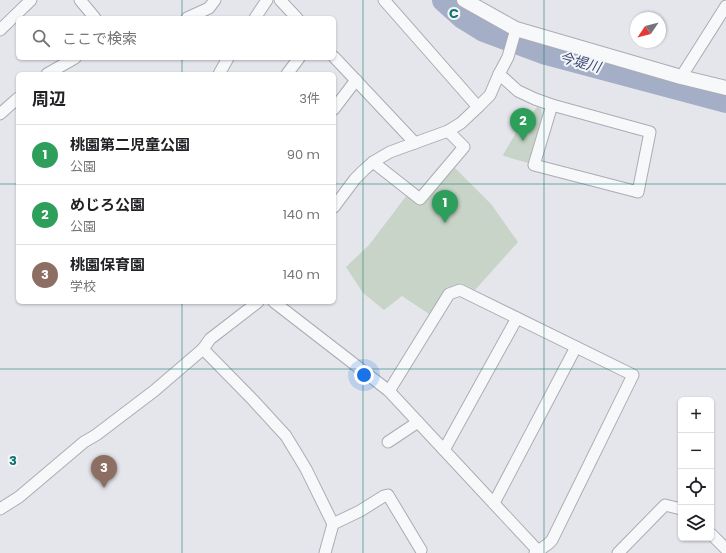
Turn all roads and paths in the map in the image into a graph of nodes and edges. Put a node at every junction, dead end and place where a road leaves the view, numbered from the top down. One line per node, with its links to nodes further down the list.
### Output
1 (31, 0): 13 (street)
2 (80, 0): 9 (street)
3 (215, 0): 10 (street)
4 (267, 0): 11 (street)
5 (280, 0): 12 (street)
6 (384, 0): 29 (street)
7 (464, 0): 14 (street)
8 (726, 6): 23 (street)
9 (93, 16)
10 (192, 16)
11 (256, 16)
12 (295, 16)
13 (0, 30)
14 (515, 34): 22 (street); 23 (street)
15 (336, 59): 24 (street)
16 (72, 60): 19 (street)
17 (227, 60): 20 (street)
18 (297, 60): 21 (street)
19 (50, 72)
20 (220, 72)
21 (288, 72)
22 (499, 74): 27 (street); 29 (street)
23 (681, 78): 25 (street)
24 (356, 80): 28 (street); 32 (street)
25 (726, 88)
26 (16, 100): 30 (street)
27 (552, 105): 27 (street)
28 (336, 106)
29 (478, 107): 31 (street)
30 (0, 114)
31 (448, 132): 32 (street); 33 (street)
32 (415, 143): 33 (street)
33 (373, 162): 34 (street)
34 (336, 204)
35 (255, 304): 39 (street)
36 (277, 304): 40 (street)
37 (517, 318): 38 (street); 40 (street); 43 (street)
38 (576, 347): 44 (street); 51 (street)
39 (203, 349): 46 (street); 47 (street)
40 (389, 391): 41 (street)
41 (418, 422): 42 (street); 43 (street)
42 (388, 442)
43 (444, 450): 44 (street)
44 (494, 503): 51 (street)
45 (678, 507): 53 (street)
46 (0, 509)
47 (333, 524): 50 (street); 52 (street)
48 (714, 537): 49 (street)
49 (726, 549)
50 (421, 550)
51 (538, 552)
52 (325, 553)
53 (618, 553)

